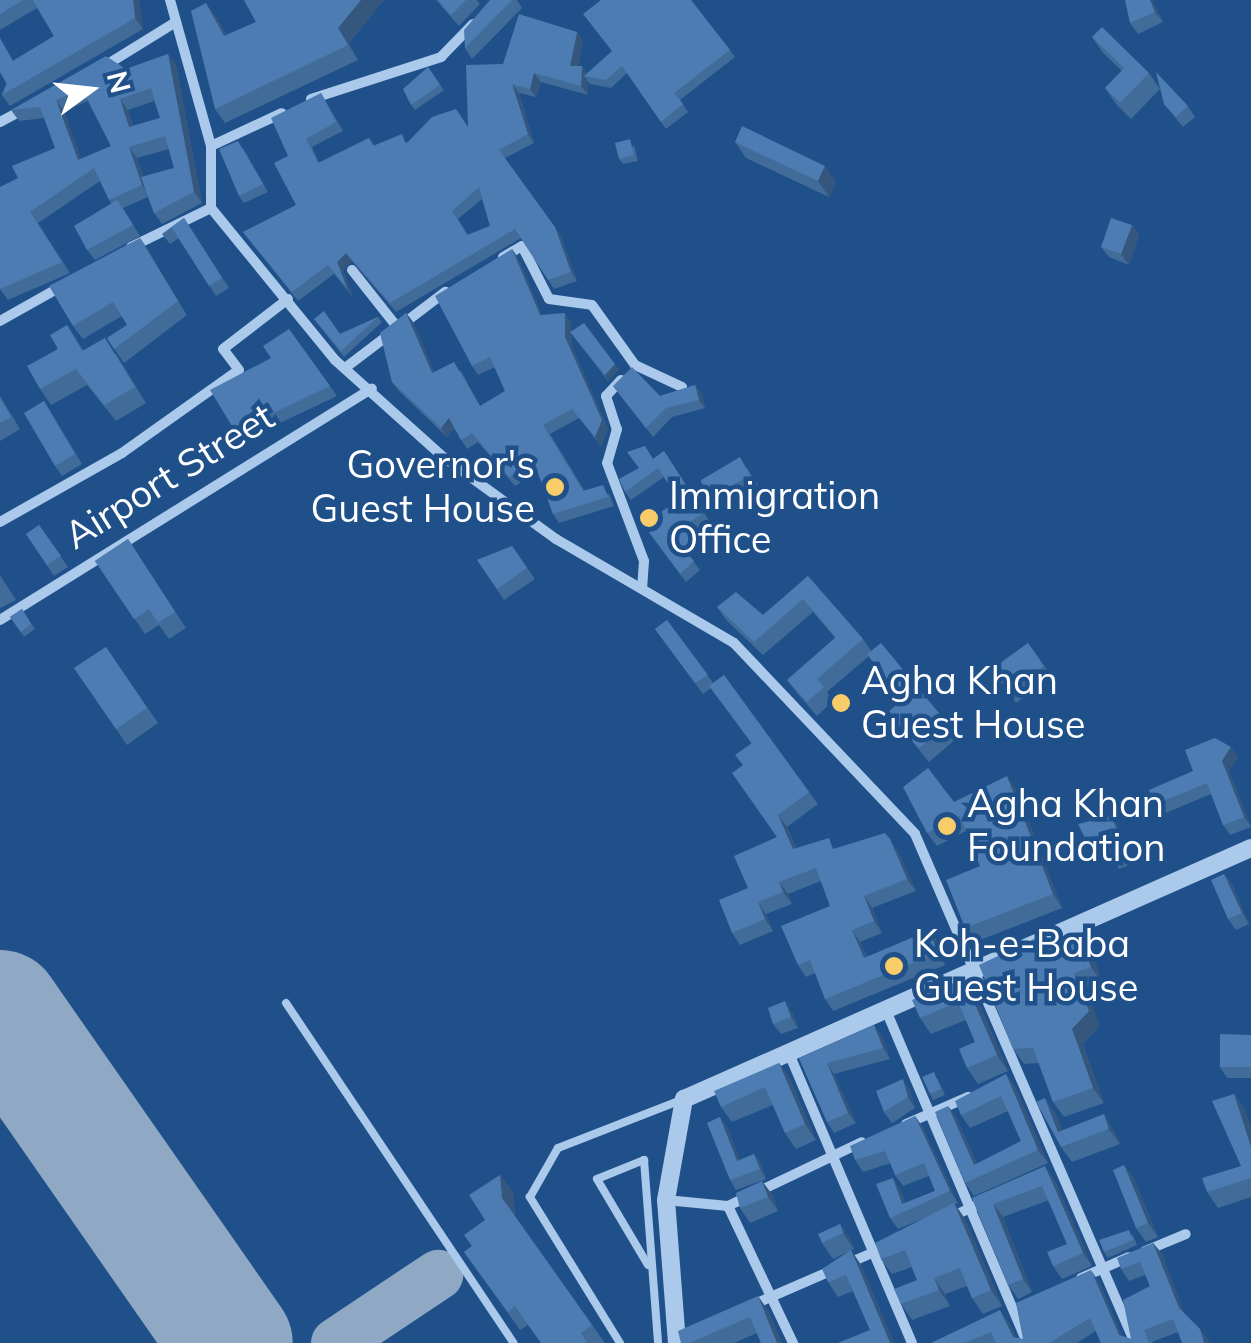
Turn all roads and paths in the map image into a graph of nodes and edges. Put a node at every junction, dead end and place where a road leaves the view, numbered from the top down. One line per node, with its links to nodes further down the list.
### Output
1 (170, 0): 3 (street)
2 (486, 10): 7 (street)
3 (176, 22): 4 (street); 7 (street)
4 (80, 80)
5 (48, 96): 6 (street)
6 (0, 122)
7 (211, 146): 8 (street)
8 (211, 208): 9 (street); 14 (street)
9 (119, 254)
10 (495, 261): 17 (street)
11 (352, 270): 16 (street)
12 (85, 273): 15 (street)
13 (461, 282): 16 (street)
14 (288, 299): 18 (street); 21 (street)
15 (0, 321)
16 (394, 323): 18 (street)
17 (635, 365): 19 (street); 22 (street)
18 (344, 368): 20 (street)
19 (682, 387)
20 (372, 388): 22 (street); 23 (street, Airport Street)
21 (0, 522)
22 (642, 588): 25 (street)
23 (0, 620)
24 (1251, 848): 25 (street)
25 (974, 968): 27 (street); 29 (street)
26 (286, 1003): 56 (lane)
27 (884, 1005): 28 (street); 33 (street)
28 (788, 1050): 32 (street); 36 (street)
29 (1024, 1073): 30 (street); 37 (street)
30 (1008, 1080)
31 (976, 1094): 33 (street)
32 (684, 1098): 40 (street); 57 (lane)
33 (928, 1114): 34 (street); 42 (street)
34 (895, 1129)
35 (878, 1136): 36 (street)
36 (827, 1158): 41 (street); 46 (street)
37 (1064, 1166): 38 (street); 48 (street)
38 (1048, 1173)
39 (999, 1195): 42 (street)
40 (666, 1200): 41 (street); 55 (street)
41 (728, 1206): 50 (street)
42 (967, 1209): 43 (street); 52 (street)
43 (935, 1224)
44 (1186, 1234): 48 (street)
45 (903, 1239): 46 (street)
46 (870, 1254): 50 (street); 59 (street)
47 (648, 1265): 47 (lane); 55 (lane)
48 (1105, 1268): 49 (street); 61 (street)
49 (1058, 1288)
50 (773, 1296): 53 (street); 58 (street)
51 (1027, 1302): 52 (street)
52 (1012, 1308): 54 (street); 60 (street)
53 (741, 1310)
54 (994, 1317)
55 (676, 1339)
56 (514, 1343)
57 (620, 1343)
58 (793, 1343)
59 (912, 1343)
60 (1027, 1343)
61 (1134, 1343)

